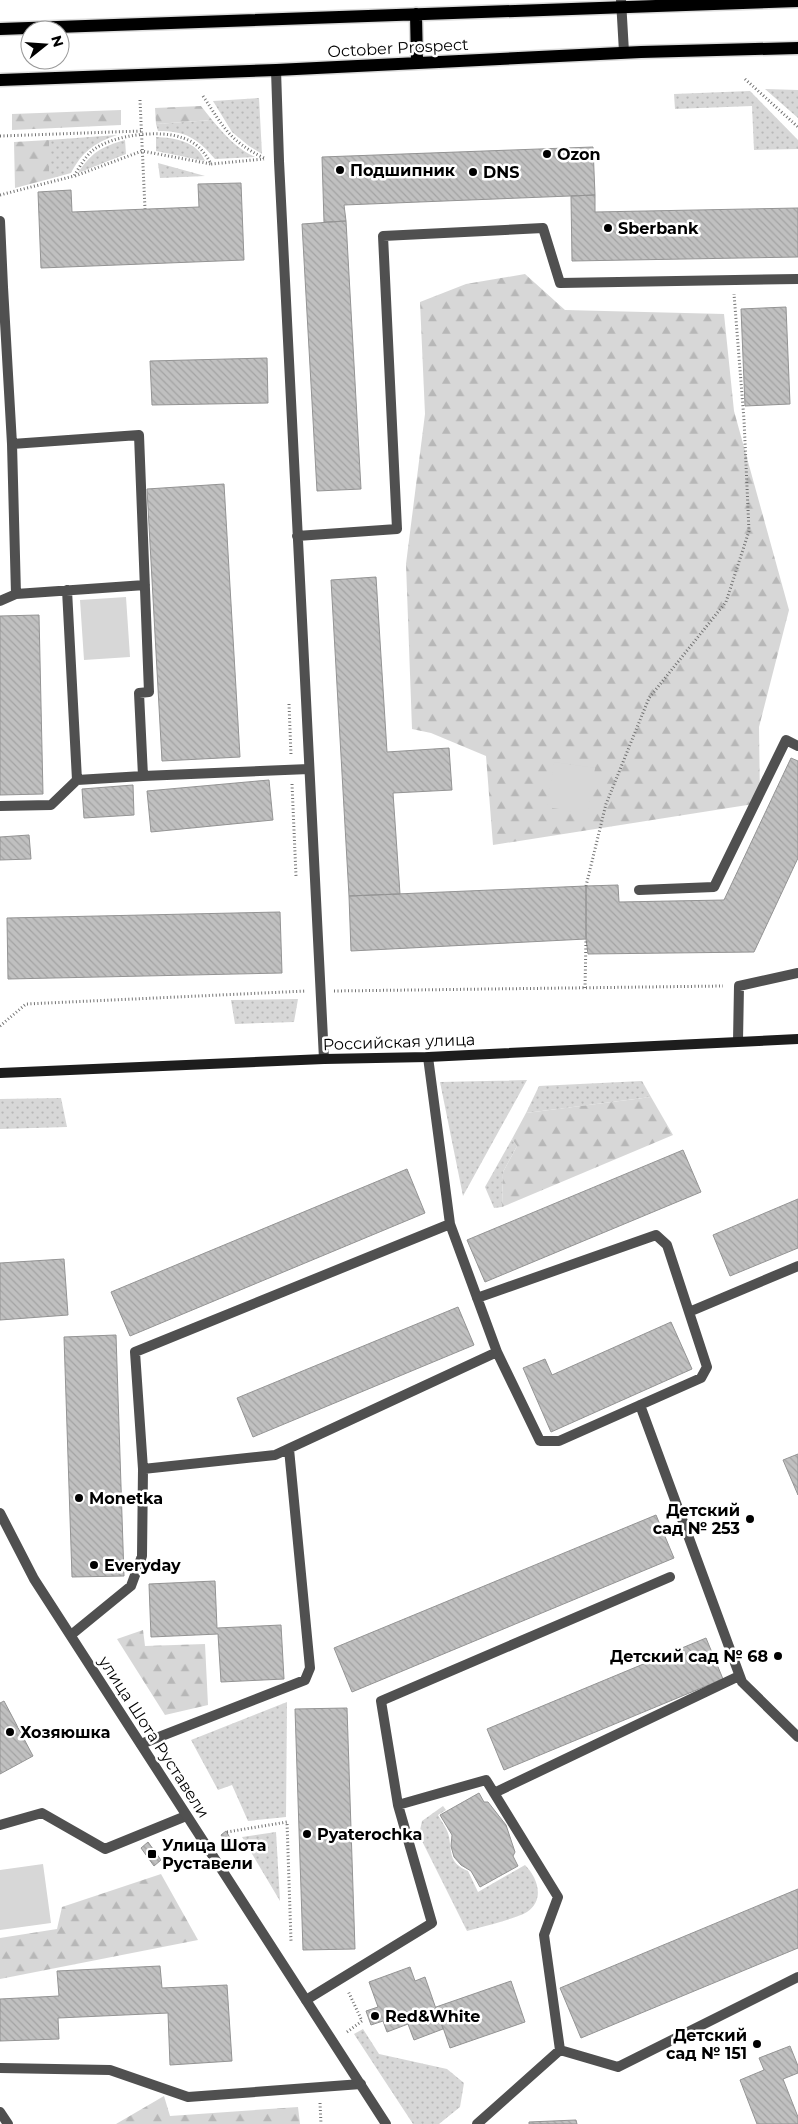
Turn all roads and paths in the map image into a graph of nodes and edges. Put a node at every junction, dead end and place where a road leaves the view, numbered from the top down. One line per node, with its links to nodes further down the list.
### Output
1 (798, 1): 2 (main road)
2 (621, 3): 3 (main road); 6 (street)
3 (416, 14): 4 (main road); 7 (main road)
4 (0, 30)
5 (798, 48): 6 (main road, October Prospect)
6 (624, 52): 7 (main road, October Prospect)
7 (417, 63): 8 (main road, October Prospect)
8 (276, 70): 10 (main road, October Prospect); 26 (street)
9 (745, 79): 13 (path)
10 (0, 80)
11 (203, 96): 17 (path)
12 (140, 100): 14 (path)
13 (798, 127)
14 (141, 133): 15 (path); 16 (path); 17 (path); 18 (path)
15 (0, 136)
16 (142, 152): 17 (path); 18 (path); 20 (path)
17 (211, 164)
18 (74, 176): 19 (path)
19 (0, 196)
20 (145, 209)
21 (0, 221): 24 (street)
22 (798, 279): 23 (street)
23 (733, 280): 26 (street); 36 (path)
24 (2, 287): 25 (street)
25 (12, 444): 27 (street); 29 (street)
26 (297, 536): 32 (street)
27 (145, 585): 28 (street); 33 (street)
28 (67, 590): 29 (street); 34 (street)
29 (16, 594): 30 (street)
30 (0, 602)
31 (798, 746): 37 (street)
32 (309, 769): 33 (street); 42 (street)
33 (143, 776): 34 (street)
34 (77, 780): 35 (street)
35 (0, 806)
36 (586, 886)
37 (639, 890)
38 (586, 939): 41 (path)
39 (798, 972): 40 (street)
40 (739, 986): 41 (path); 45 (street)
41 (586, 988): 42 (path)
42 (320, 991): 43 (path); 47 (street)
43 (0, 1026)
44 (798, 1039): 45 (main road, Российская улица)
45 (738, 1041): 46 (main road, Российская улица)
46 (428, 1057): 47 (main road, Российская улица); 49 (street)
47 (324, 1059): 48 (main road, Российская улица)
48 (0, 1073)
49 (450, 1224): 51 (street); 56 (street)
50 (798, 1266): 52 (street)
51 (477, 1298): 52 (street); 53 (street)
52 (690, 1312): 54 (street)
53 (497, 1352): 54 (street); 55 (street)
54 (640, 1405): 60 (street)
55 (289, 1449): 56 (street); 62 (street)
56 (143, 1469): 59 (street)
57 (0, 1513): 59 (street, улица Шота Руставели)
58 (670, 1577): 64 (street)
59 (71, 1635): 62 (street, улица Шота Руставели)
60 (739, 1676): 61 (street); 63 (street)
61 (798, 1736)
62 (141, 1744): 65 (street, улица Шота Руставели)
63 (494, 1793): 64 (street); 73 (street)
64 (398, 1805): 70 (street)
65 (186, 1816): 66 (street); 71 (street, улица Шота Руставели)
66 (0, 1825)
67 (227, 1832): 68 (path)
68 (291, 1941)
69 (798, 1977): 73 (street)
70 (342, 1978): 71 (street); 72 (path)
71 (306, 2000): 75 (street, улица Шота Руставели)
72 (347, 2032)
73 (560, 2050): 81 (street)
74 (0, 2068): 76 (street)
75 (361, 2084): 76 (street); 80 (street, улица Шота Руставели)
76 (320, 2087): 79 (path)
77 (0, 2112): 78 (street)
78 (8, 2124)
79 (321, 2124)
80 (386, 2124)
81 (477, 2124)

